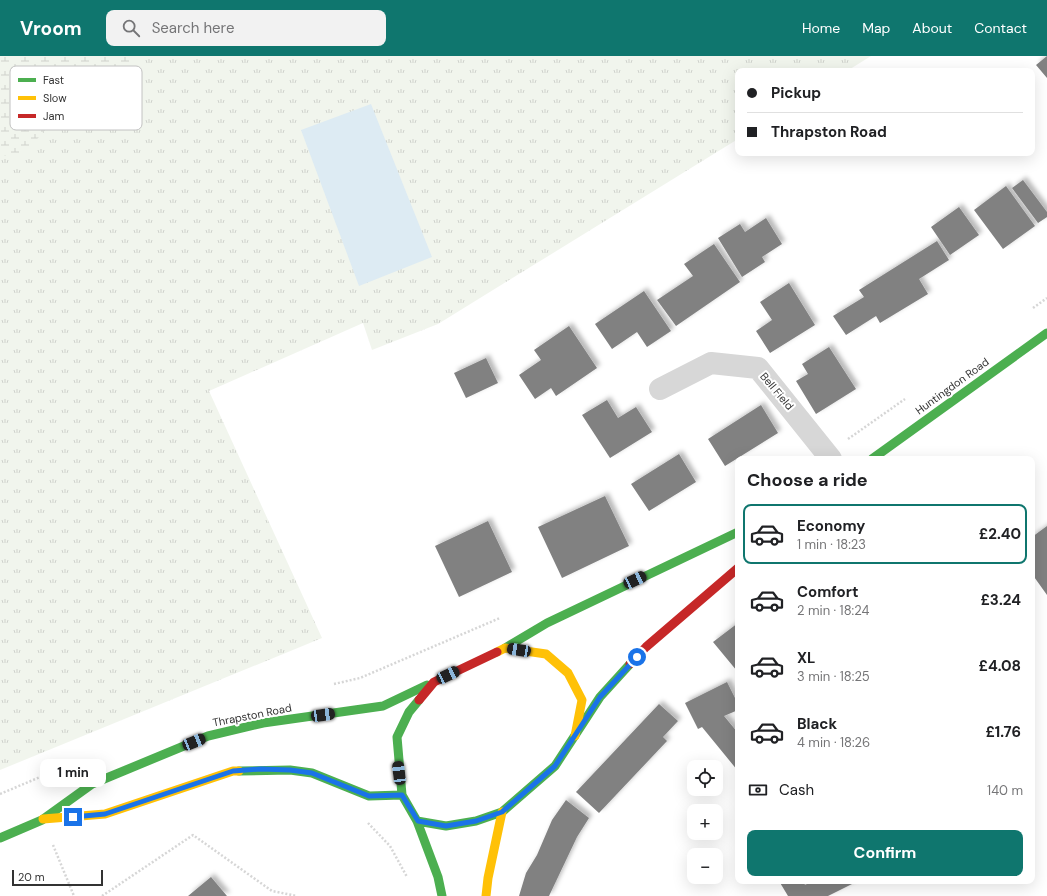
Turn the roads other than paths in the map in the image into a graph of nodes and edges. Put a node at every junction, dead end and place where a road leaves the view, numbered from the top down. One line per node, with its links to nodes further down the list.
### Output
1 (1047, 333): 4 (main road, Huntingdon Road)
2 (660, 389): 3 (street, Bell Field)
3 (829, 456)
4 (876, 456)
5 (735, 533): 7 (main road, Thrapston Road)
6 (735, 571): 9 (main road)
7 (506, 648): 8 (main road, Thrapston Road); 9 (main road)
8 (434, 682): 10 (main road, Thrapston Road); 12 (main road, Thrapston Road)
9 (575, 736): 11 (main road)
10 (402, 795): 12 (main road, Thrapston Road); 13 (main road, Thrapston Road)
11 (502, 812): 13 (main road); 16 (main road)
12 (42, 820): 14 (main road, Thrapston Road)
13 (418, 821): 15 (main road)
14 (0, 838)
15 (442, 896)
16 (486, 896)

